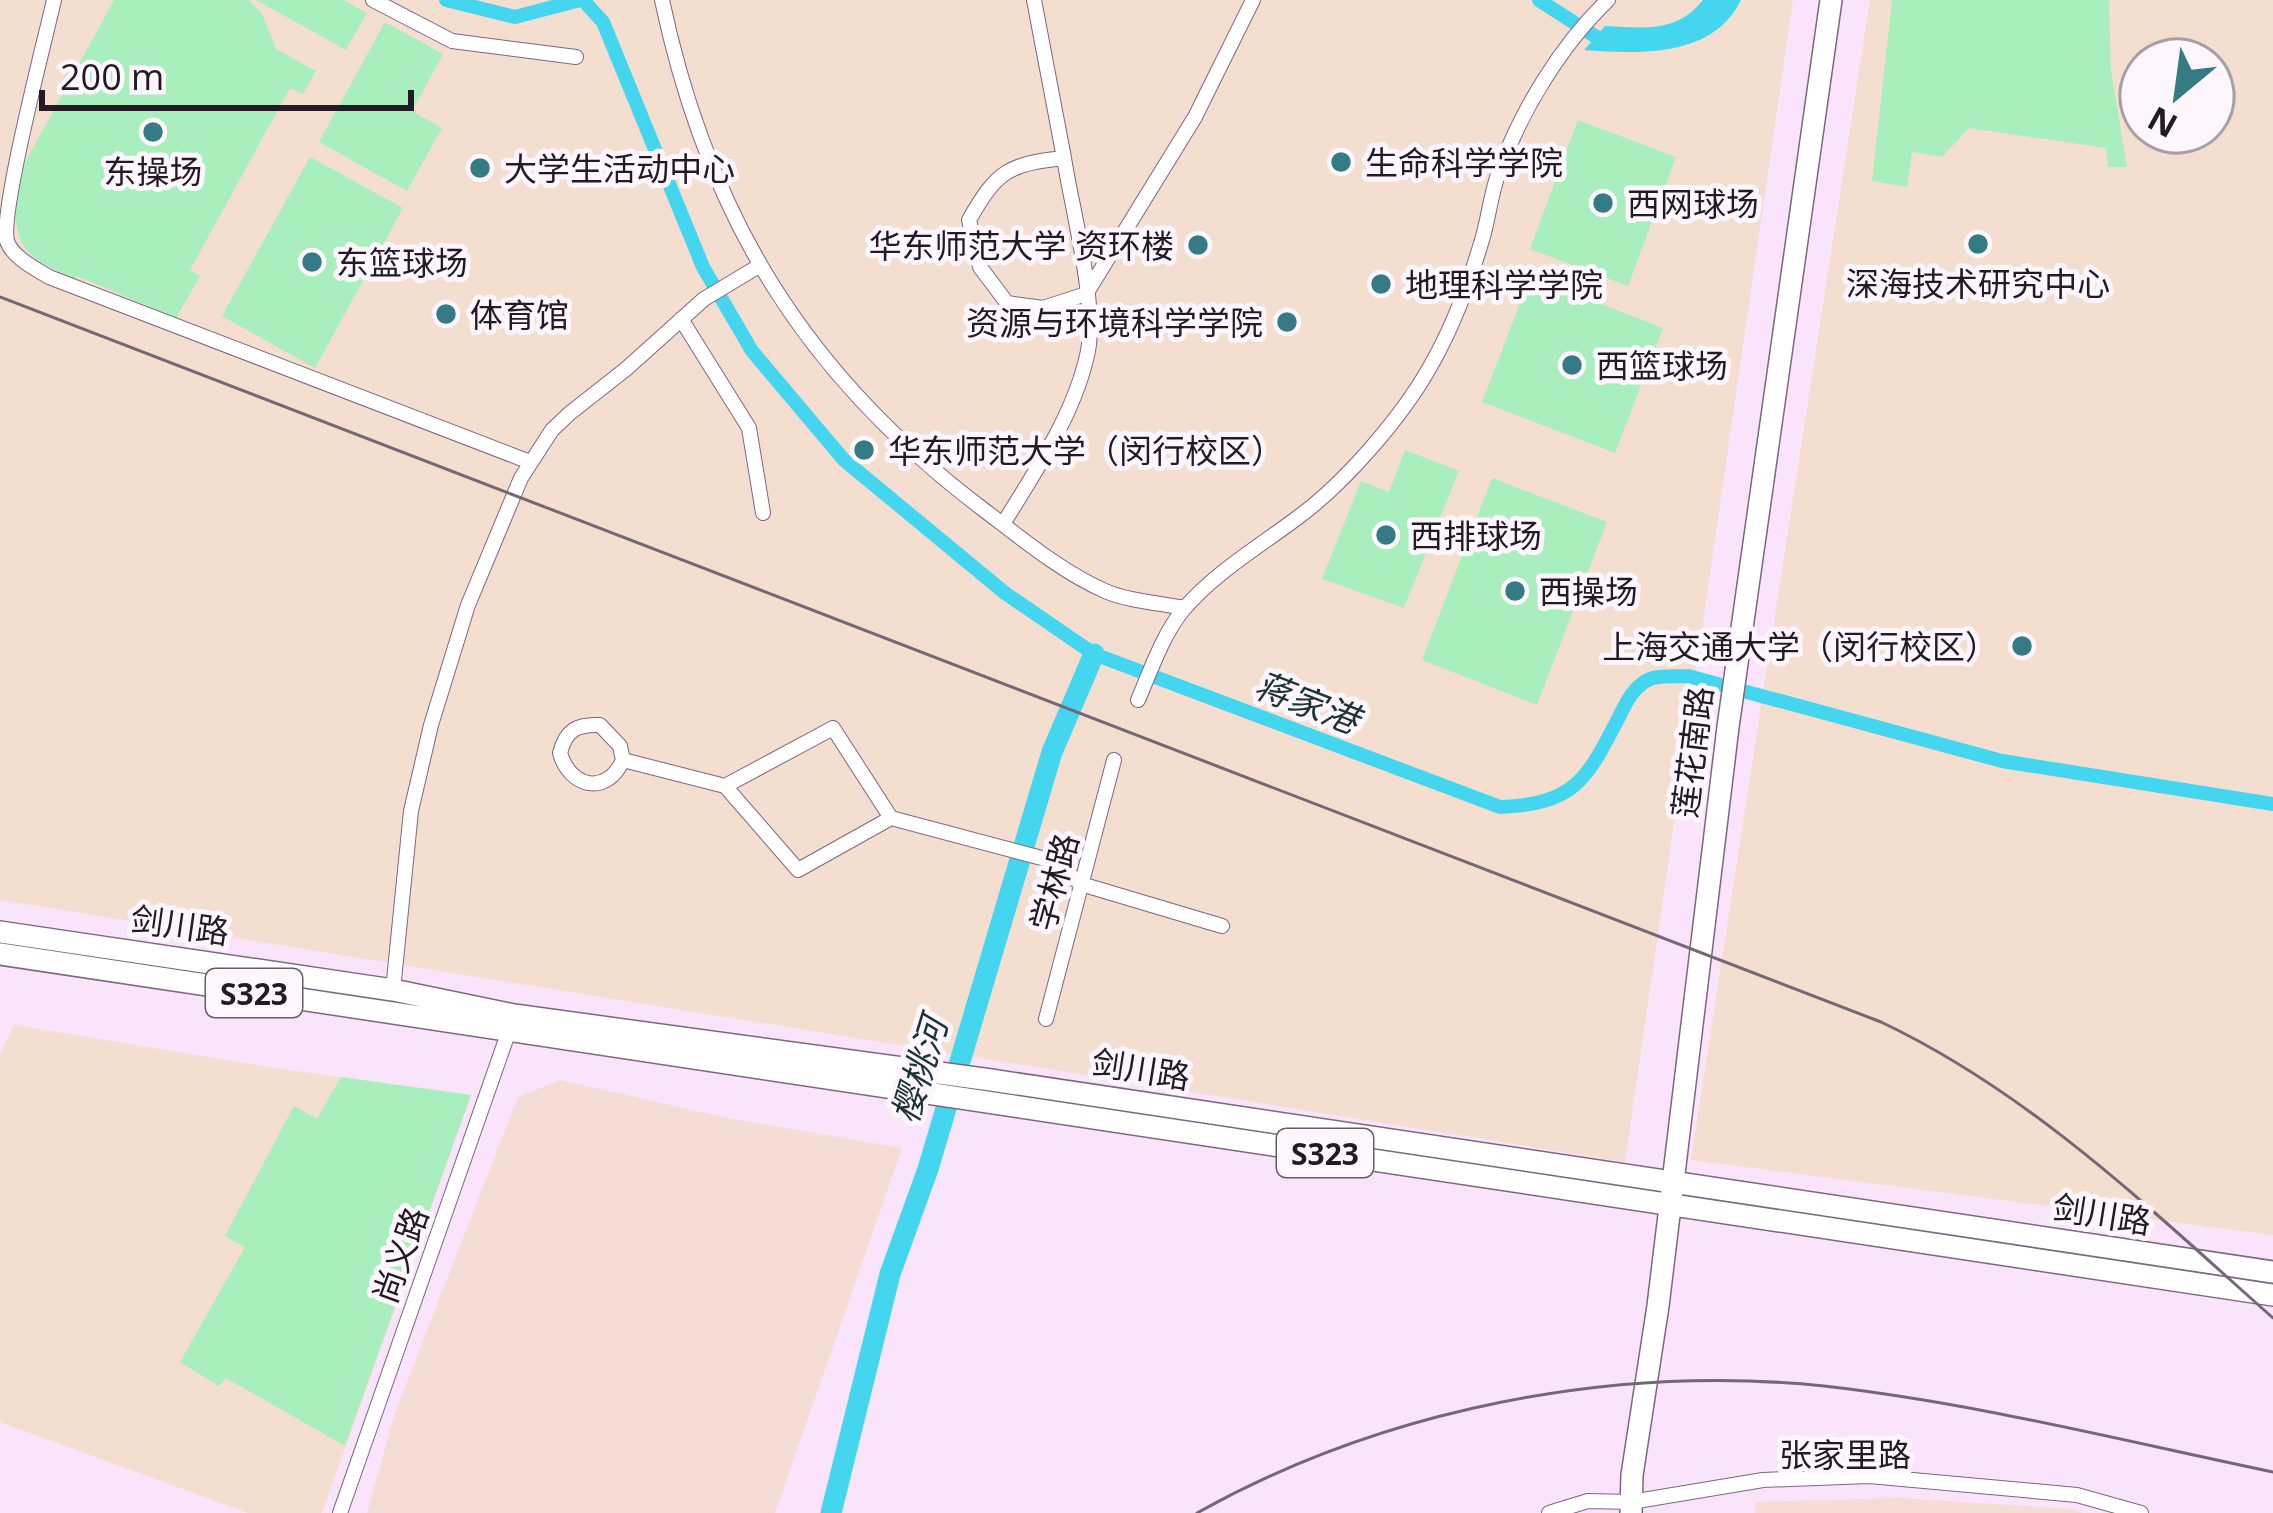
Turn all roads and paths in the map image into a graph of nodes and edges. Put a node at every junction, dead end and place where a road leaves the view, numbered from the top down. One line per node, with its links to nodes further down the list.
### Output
1 (54, 0): 13 (street)
2 (373, 0): 8 (street)
3 (662, 0): 10 (street)
4 (1034, 0): 9 (street)
5 (1253, 0): 11 (street)
6 (1831, 0): 29 (main road, 莲花南路)
7 (1605, 3): 16 (street)
8 (576, 57)
9 (1064, 158): 11 (street); 11 (street)
10 (759, 266): 12 (street); 15 (street)
11 (1086, 294): 15 (street)
12 (686, 314): 13 (street); 14 (street)
13 (530, 462): 26 (street)
14 (763, 513)
15 (1003, 524): 16 (street)
16 (1185, 608): 17 (street)
17 (1138, 700)
18 (623, 760): 18 (street); 20 (street)
19 (1114, 760): 22 (street, 学林路)
20 (725, 786): 21 (street); 21 (street)
21 (891, 818): 22 (street)
22 (1081, 884): 23 (street); 27 (street, 学林路)
23 (1222, 926)
24 (0, 932): 26 (main road, 剑川路)
25 (0, 955): 28 (main road, 剑川路 / S323)
26 (393, 990): 28 (main road, 剑川路)
27 (1046, 1019)
28 (511, 1023): 29 (main road, 剑川路 / S323); 29 (main road, 剑川路); 33 (street, 尚义路)
29 (1672, 1194): 30 (main road, 剑川路); 31 (main road, 剑川路 / S323); 32 (main road, 莲花南路)
30 (2273, 1272)
31 (2273, 1294)
32 (1631, 1507): 34 (street, 张家里路); 35 (street, 张家里路)
33 (340, 1513)
34 (1549, 1513)
35 (2141, 1513)

